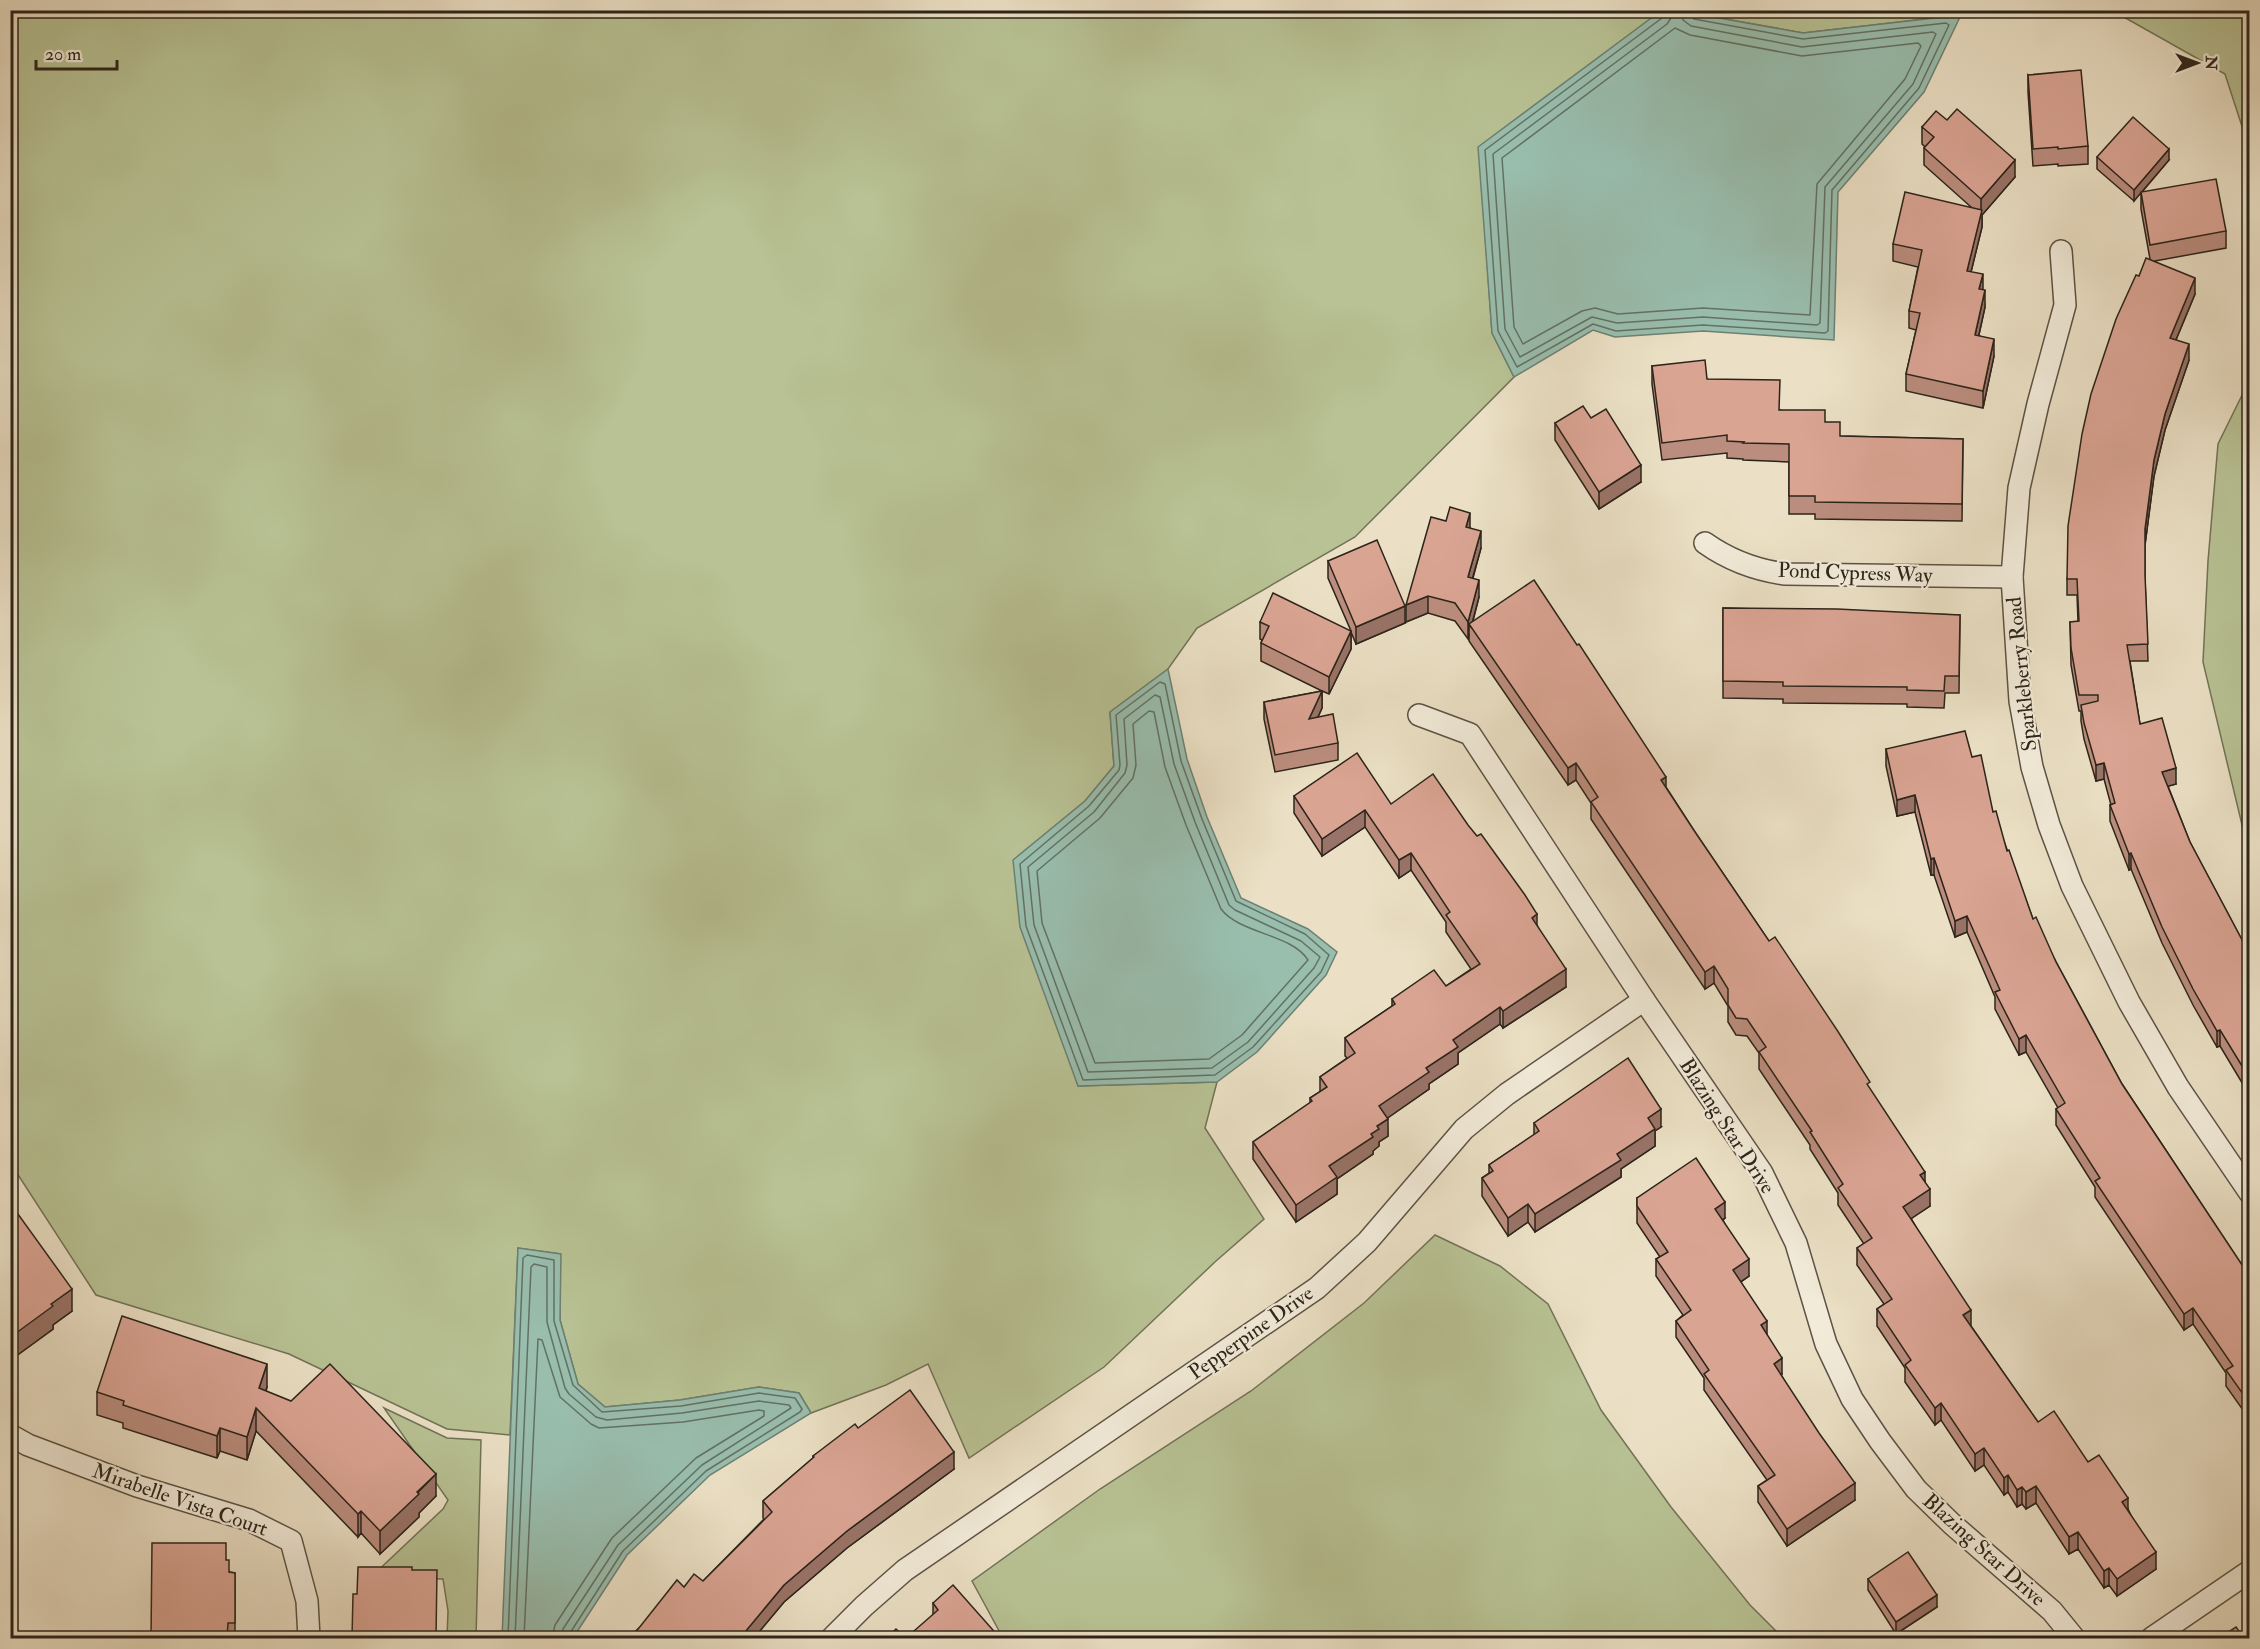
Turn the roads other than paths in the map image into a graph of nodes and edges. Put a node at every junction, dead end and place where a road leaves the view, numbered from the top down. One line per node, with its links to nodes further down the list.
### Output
1 (2061, 250): 3 (street, Sparkleberry Road)
2 (1705, 543): 3 (street, Pond Cypress Way)
3 (2012, 577): 6 (street, Sparkleberry Road)
4 (1419, 715): 5 (street, Blazing Star Drive)
5 (1644, 1000): 10 (street, Pepperpine Drive); 11 (street, Blazing Star Drive)
6 (2250, 1193)
7 (10, 1435): 9 (street, Mirabelle Vista Court)
8 (2250, 1571): 12 (street)
9 (309, 1638)
10 (832, 1638)
11 (2074, 1638)
12 (2152, 1638)

